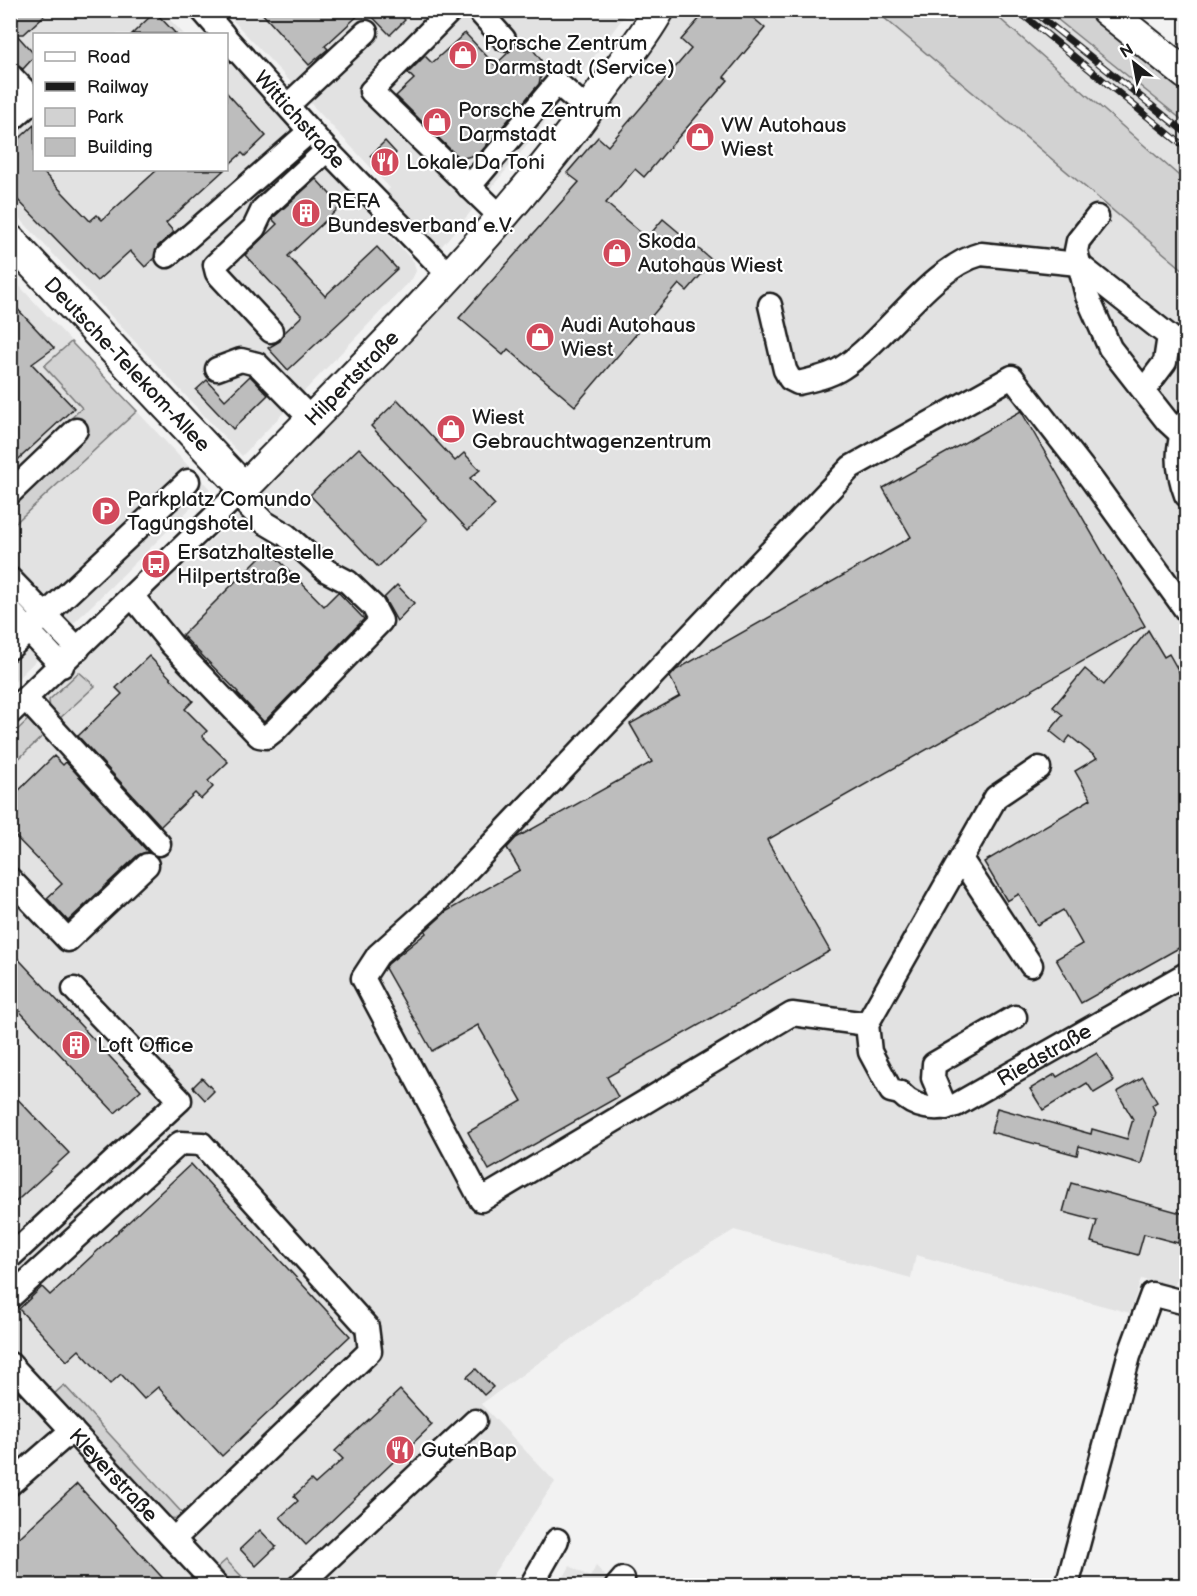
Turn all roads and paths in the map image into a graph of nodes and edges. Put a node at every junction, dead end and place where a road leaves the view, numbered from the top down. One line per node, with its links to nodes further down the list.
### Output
1 (202, 10): 8 (street, Wittichstraße)
2 (451, 10): 21 (street)
3 (478, 10): 10 (street)
4 (659, 10): 17 (main road, Hilpertstraße)
5 (1106, 10): 12 (main road)
6 (1130, 10): 11 (main road)
7 (366, 32): 16 (street)
8 (222, 33)
9 (228, 39): 16 (street, Wittichstraße)
10 (504, 39)
11 (1186, 55)
12 (1186, 74)
13 (10, 75): 14 (street)
14 (33, 99)
15 (33, 101): 18 (street)
16 (288, 105): 19 (street, Wittichstraße)
17 (588, 110): 21 (street); 22 (main road, Hilpertstraße)
18 (10, 121)
19 (310, 131): 20 (street, Wittichstraße); 25 (street)
20 (327, 150): 27 (street, Wittichstraße); 29 (street)
21 (469, 187): 22 (street)
22 (501, 217): 27 (main road, Hilpertstraße)
23 (1097, 218): 26 (street)
24 (10, 240): 36 (main road, Deutsche-Telekom-Allee)
25 (167, 256)
26 (1078, 264): 28 (street); 31 (street); 31 (street)
27 (449, 275): 32 (main road, Hilpertstraße)
28 (770, 305)
29 (271, 331)
30 (217, 369): 32 (street)
31 (1144, 390): 34 (street)
32 (312, 420): 36 (main road, Hilpertstraße)
33 (76, 430): 37 (street)
34 (1182, 451): 38 (street)
35 (188, 481): 43 (street)
36 (241, 492): 40 (street, Hilpertstraße); 40 (street)
37 (10, 493)
38 (1186, 495)
39 (10, 579): 43 (street)
40 (133, 597): 45 (street, Hilpertstraße)
41 (1186, 610): 57 (street)
42 (10, 611): 43 (street)
43 (37, 623): 44 (street); 45 (street); 46 (street)
44 (10, 648)
45 (78, 649): 46 (street, Hilpertstraße)
46 (62, 666): 47 (street, Hilpertstraße)
47 (18, 706): 49 (street)
48 (1039, 768): 50 (street)
49 (159, 844)
50 (961, 859): 53 (street); 57 (street)
51 (147, 865): 52 (street)
52 (10, 879)
53 (1031, 965)
54 (1186, 974): 58 (street, Riedstraße)
55 (74, 989): 59 (street)
56 (1015, 1017): 58 (street)
57 (868, 1030): 58 (street)
58 (946, 1108)
59 (10, 1257)
60 (10, 1297): 66 (street)
61 (1186, 1303): 71 (street)
62 (10, 1364): 64 (street, Kleyerstraße)
63 (475, 1421): 69 (street)
64 (72, 1430): 65 (street); 66 (street, Kleyerstraße)
65 (10, 1484)
66 (174, 1539): 68 (street, Kleyerstraße)
67 (557, 1540): 70 (street)
68 (217, 1586)
69 (299, 1586)
70 (531, 1586)
71 (1067, 1586)

